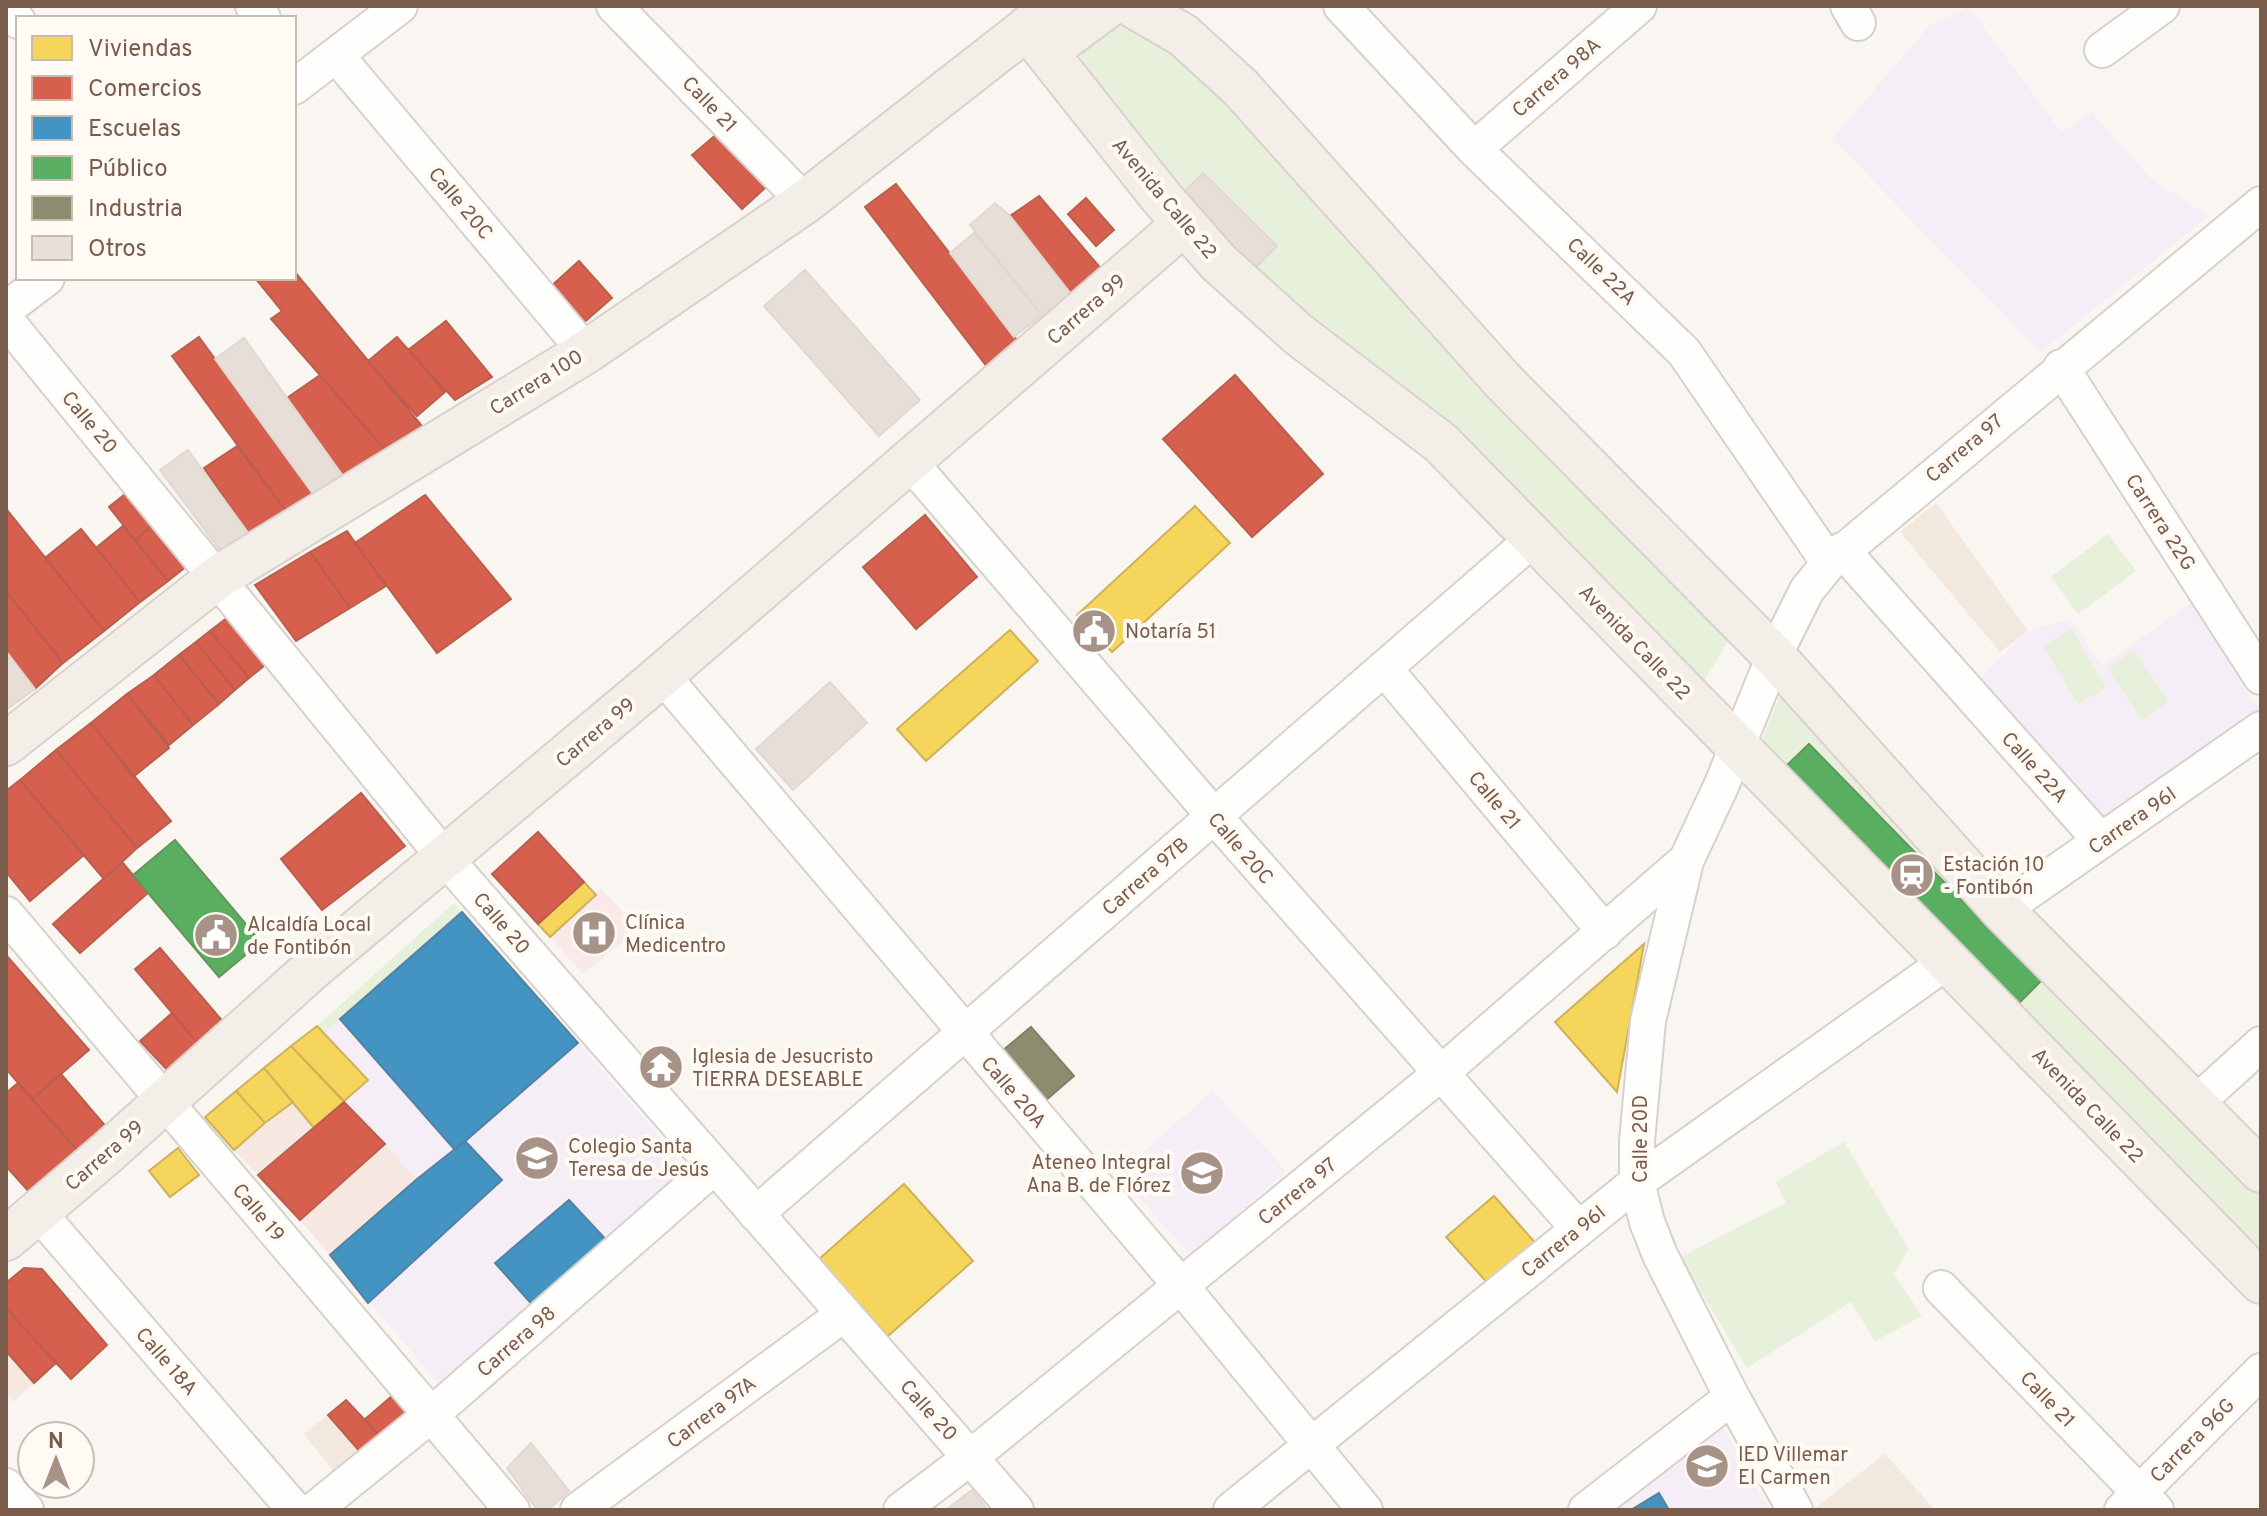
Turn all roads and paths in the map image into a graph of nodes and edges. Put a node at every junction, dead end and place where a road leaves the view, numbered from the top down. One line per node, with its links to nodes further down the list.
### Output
1 (400, 6): 11 (street)
2 (614, 6): 14 (street, Calle 21)
3 (1108, 6): 9 (main road, Carrera 100)
4 (1133, 6): 12 (main road)
5 (1191, 6): 12 (main road)
6 (1341, 6): 13 (street, Calle 22A)
7 (2162, 6): 10 (street)
8 (1633, 8): 13 (street, Carrera 98A)
9 (1035, 23): 14 (main road, Carrera 100); 16 (main road, Avenida Calle 22)
10 (2102, 50)
11 (309, 68): 20 (street, Calle 20C)
12 (1241, 88): 26 (main road)
13 (1474, 149): 24 (street, Calle 22A)
14 (805, 202): 20 (main road, Carrera 100)
15 (2261, 204): 21 (street, Carrera 97)
16 (1184, 224): 22 (main road, Carrera 99); 23 (main road, Avenida Calle 22)
17 (44, 280): 18 (street)
18 (6, 309)
19 (6, 320): 25 (street, Calle 20)
20 (586, 352): 25 (main road, Carrera 100)
21 (2061, 367): 24 (street, Carrera 97); 29 (street, Carrera 22G)
22 (910, 462): 28 (main road, Carrera 99); 33 (street, Calle 20C)
23 (1534, 538): 27 (street, Carrera 97B); 32 (main road, Avenida Calle 22)
24 (1836, 556): 26 (street, Carrera 97); 34 (street, Calle 22A)
25 (218, 577): 31 (main road, Carrera 100); 35 (street, Calle 20)
26 (1774, 656): 32 (street, Carrera 97); 37 (main road)
27 (1384, 668): 33 (street, Carrera 97B); 39 (street, Calle 21)
28 (662, 675): 35 (main road, Carrera 99); 41 (street, Calle 20A)
29 (2261, 677)
30 (2261, 729): 34 (street, Carrera 96I)
31 (6, 744)
32 (1737, 747): 36 (street, Calle 20D); 40 (main road, Avenida Calle 22)
33 (1214, 816): 41 (street, Carrera 97B); 43 (street, Calle 20C)
34 (2101, 841): 37 (street, Carrera 96I)
35 (445, 858): 44 (main road, Carrera 99); 46 (street, Calle 20)
36 (1686, 861): 39 (street, Carrera 97); 48 (street, Calle 20D)
37 (2002, 910): 45 (main road)
38 (6, 914): 44 (street, Calle 19)
39 (1605, 932): 43 (street, Carrera 97)
40 (1948, 961): 48 (street, Carrera 96I); 53 (main road, Avenida Calle 22)
41 (965, 1035): 50 (street, Carrera 97B); 54 (street, Calle 20A)
42 (2261, 1044): 45 (street)
43 (1440, 1074): 51 (street, Calle 20C); 54 (street, Carrera 97)
44 (165, 1101): 49 (main road, Carrera 99); 59 (street, Calle 19)
45 (2196, 1103): 47 (main road)
46 (714, 1167): 50 (street, Calle 20); 59 (street, Carrera 98)
47 (2261, 1171)
48 (1637, 1182): 51 (street, Carrera 96I); 58 (street, Calle 20D)
49 (38, 1212): 52 (main road, Carrera 99); 65 (street, Calle 18A)
50 (756, 1214): 56 (street, Calle 20)
51 (1578, 1228): 60 (street, Carrera 96I)
52 (6, 1239)
53 (2261, 1282)
54 (1181, 1286): 60 (street, Calle 20A); 61 (street, Carrera 97)
55 (1941, 1288): 63 (street, Calle 21)
56 (844, 1314): 61 (street, Calle 20); 68 (street, Carrera 97A)
57 (2261, 1371): 63 (street, Carrera 96G)
58 (1732, 1397): 73 (street); 74 (street, Calle 20D)
59 (431, 1415): 66 (street, Carrera 98); 67 (street, Calle 19)
60 (1313, 1446): 71 (street, Carrera 96I); 72 (street, Calle 20A)
61 (971, 1457): 69 (street, Carrera 97); 70 (street, Calle 20)
62 (6, 1486): 64 (street)
63 (2139, 1504)
64 (26, 1510)
65 (295, 1510)
66 (314, 1510)
67 (512, 1510)
68 (578, 1510)
69 (901, 1510)
70 (1016, 1510)
71 (1231, 1510)
72 (1365, 1510)
73 (1586, 1510)
74 (1795, 1510)

